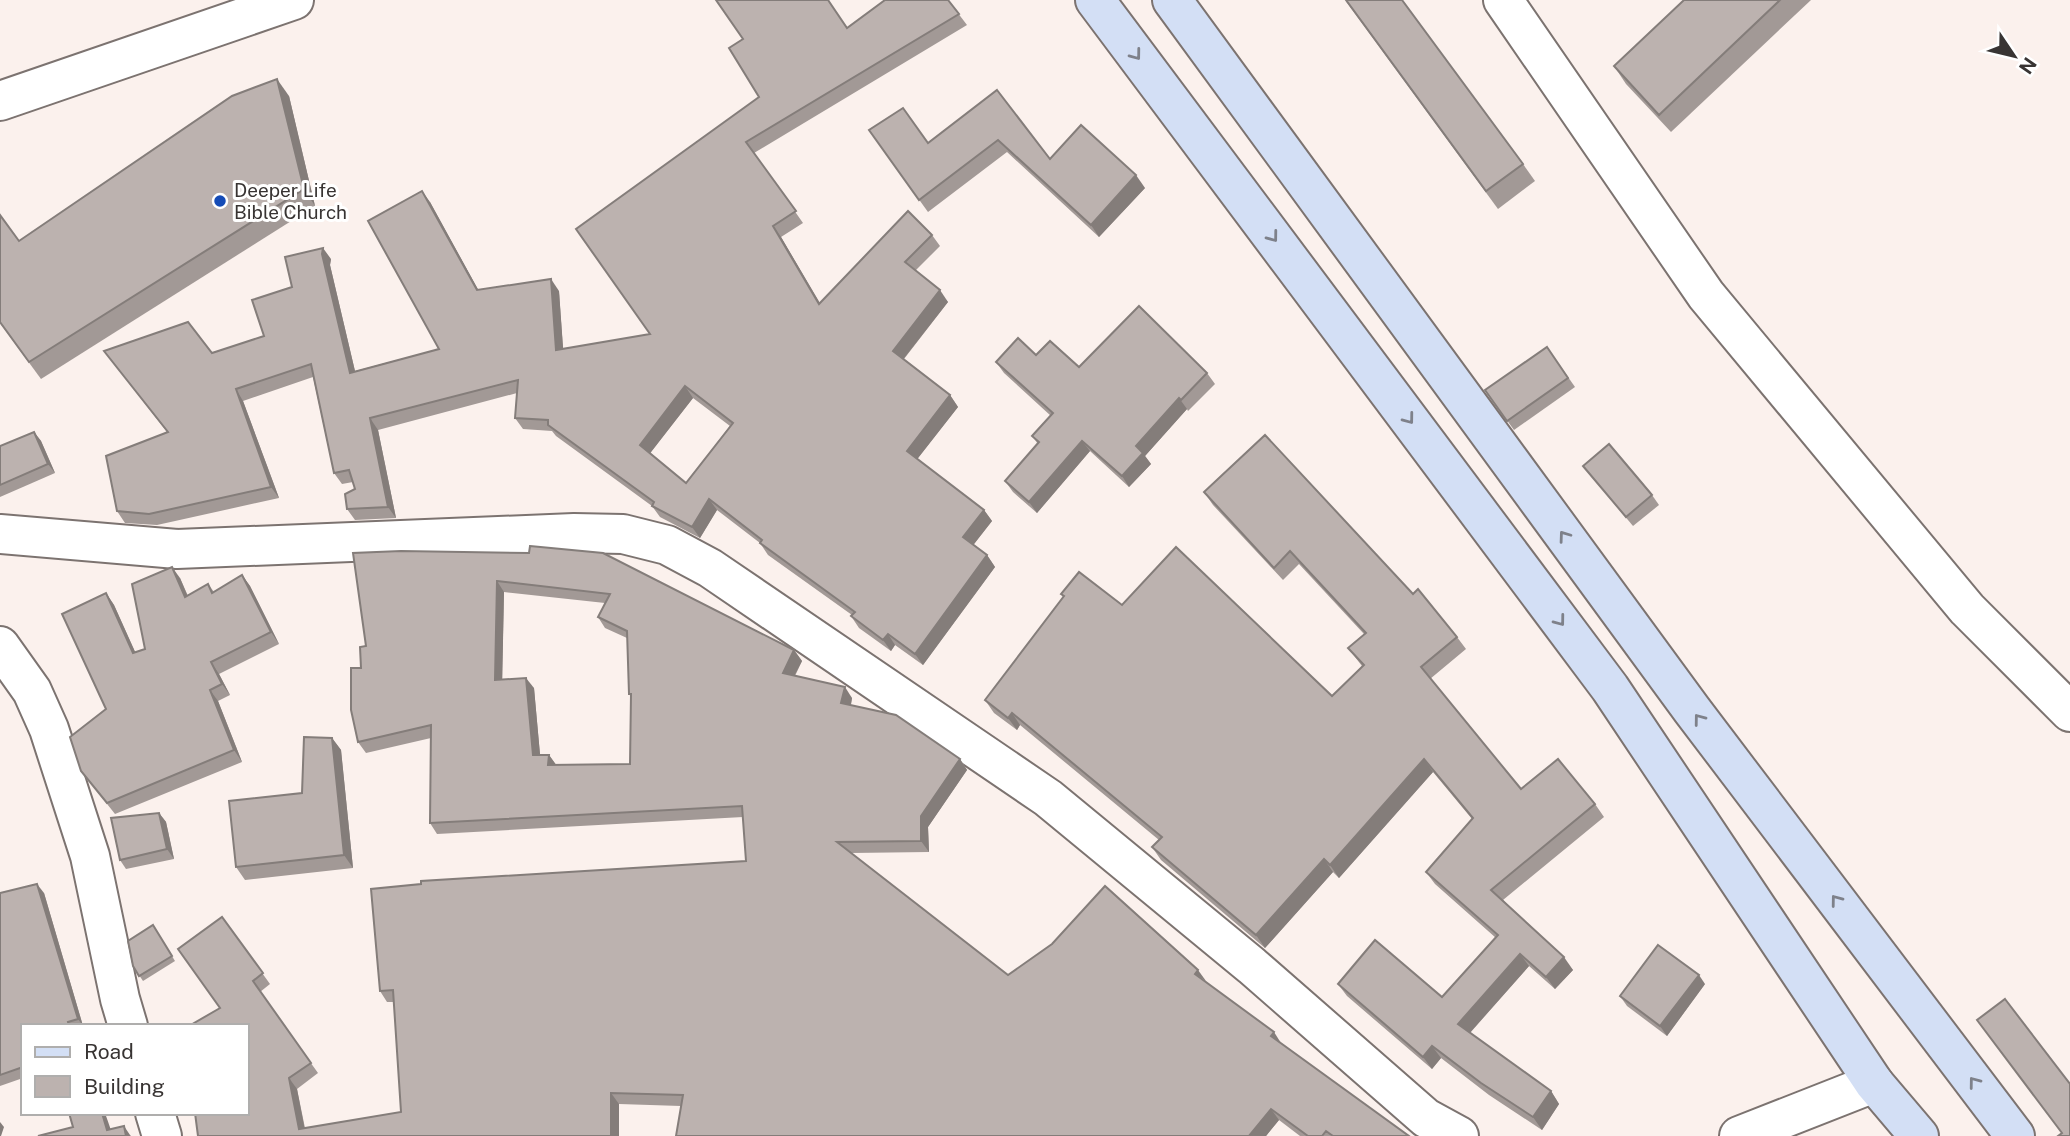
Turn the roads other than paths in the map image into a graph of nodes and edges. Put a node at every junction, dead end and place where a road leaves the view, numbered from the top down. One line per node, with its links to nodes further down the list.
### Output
1 (294, 0): 5 (street)
2 (1095, 0): 10 (street, one-way to 10)
3 (1172, 0): 16 (street, one-way to 3)
4 (1503, 0): 8 (street)
5 (0, 102)
6 (0, 534): 13 (street)
7 (0, 646): 9 (street)
8 (2070, 712)
9 (127, 1024)
10 (1874, 1083): 14 (street); 15 (street)
11 (156, 1115): 12 (street)
12 (162, 1136)
13 (1459, 1136)
14 (1739, 1136)
15 (1919, 1136)
16 (2015, 1136)

